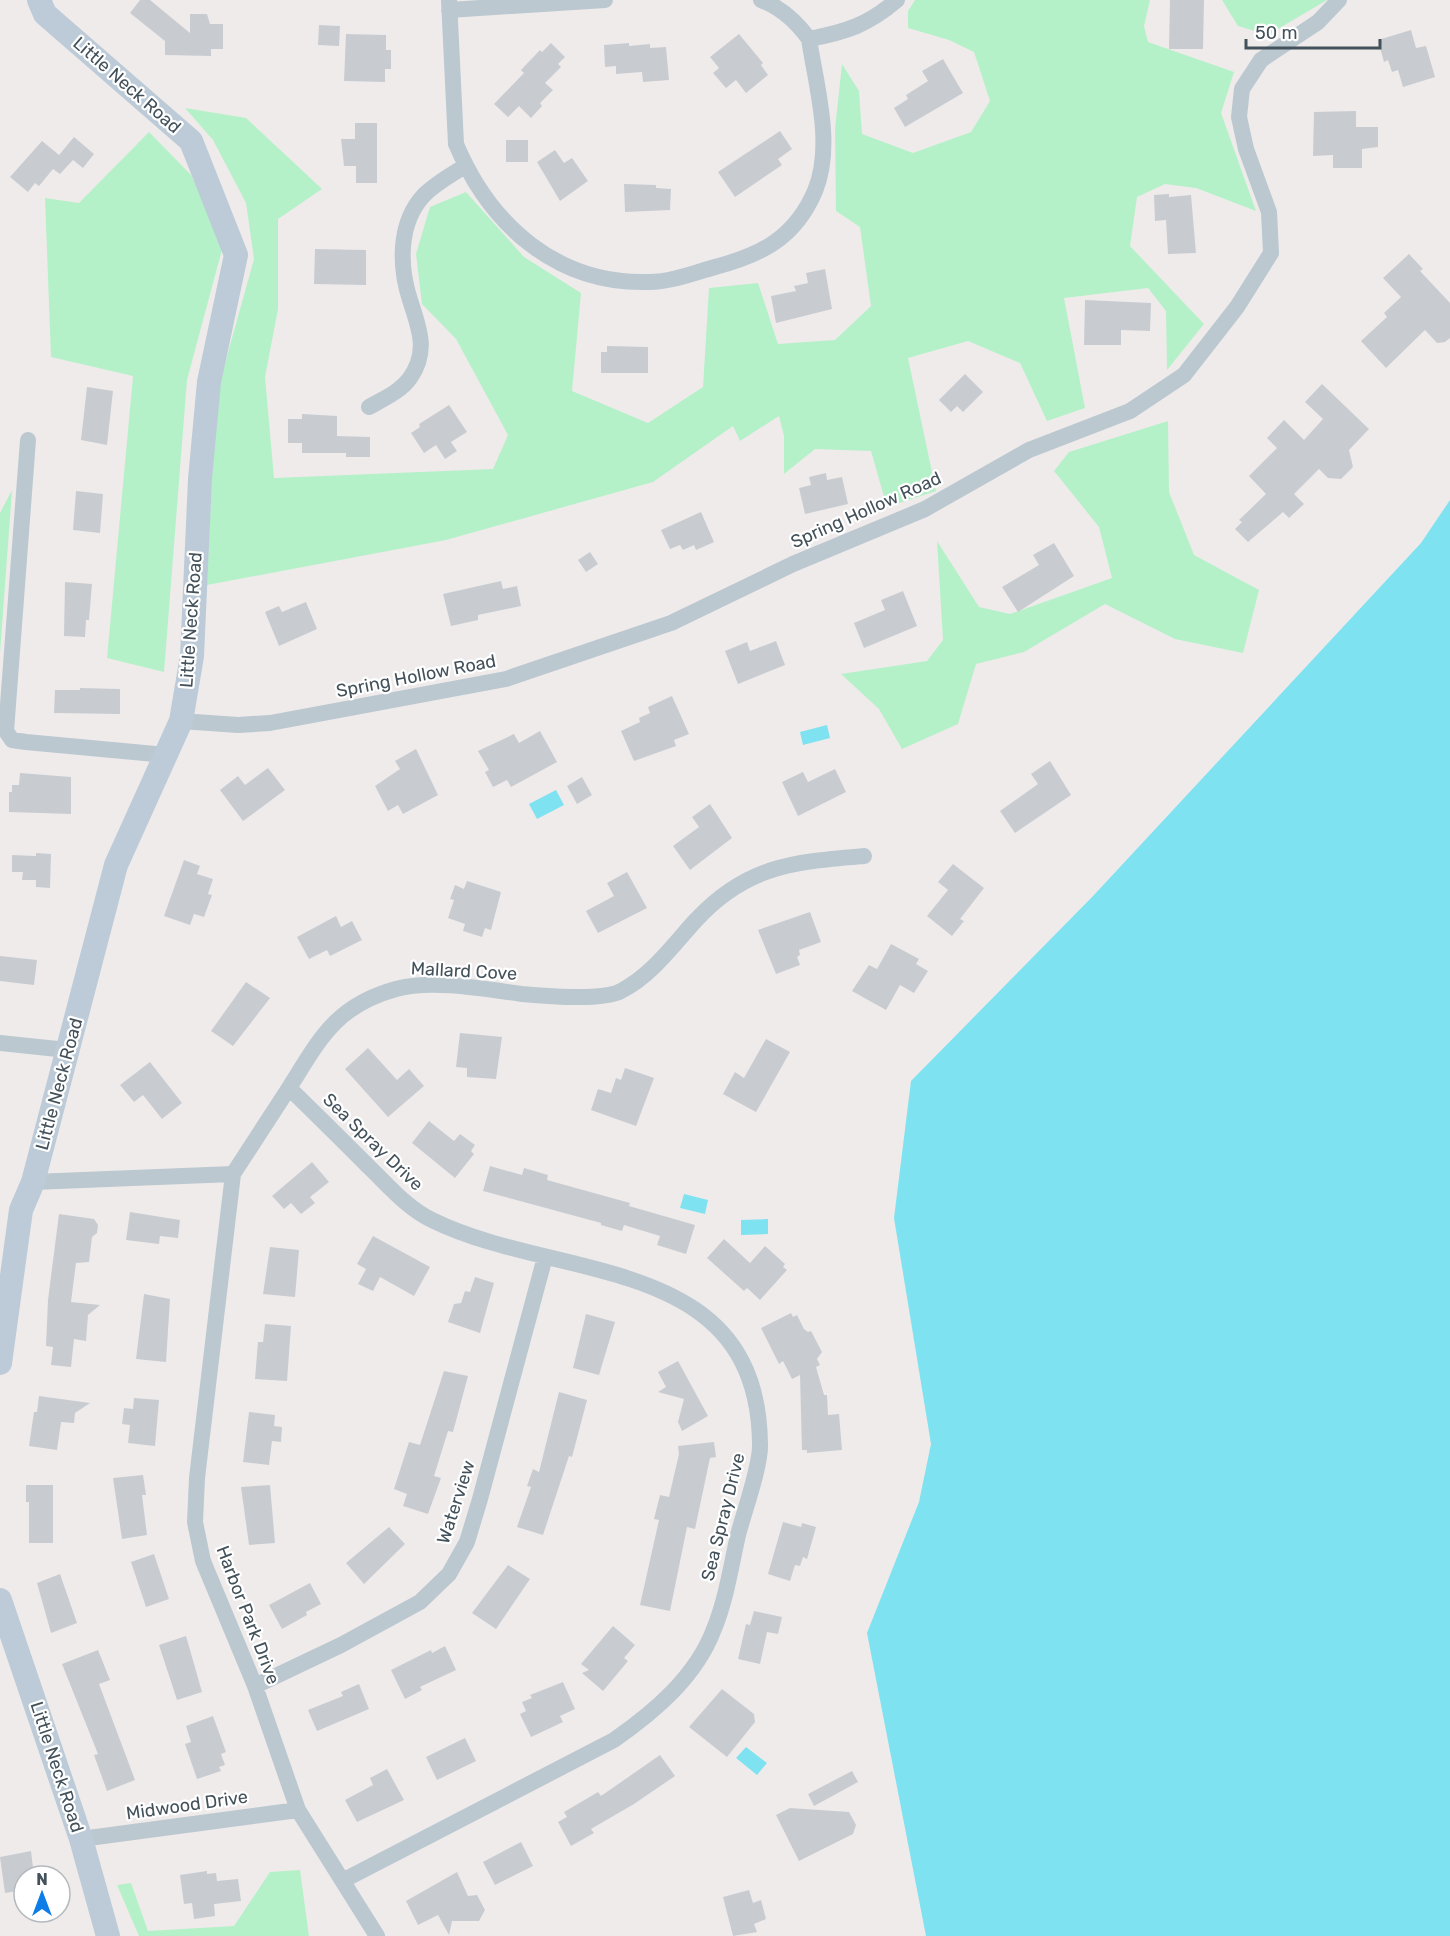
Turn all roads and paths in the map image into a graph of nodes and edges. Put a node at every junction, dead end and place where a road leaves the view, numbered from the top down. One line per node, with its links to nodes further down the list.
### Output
1 (39, 0): 11 (street, Little Neck Road)
2 (605, 0): 6 (street)
3 (761, 0): 7 (street)
4 (897, 0): 7 (street)
5 (1339, 0): 11 (street, Spring Hollow Road)
6 (449, 5): 8 (street)
7 (809, 39): 8 (street)
8 (465, 166): 9 (street)
9 (369, 407)
10 (28, 441): 12 (street)
11 (181, 721): 12 (street, Little Neck Road)
12 (166, 755): 15 (street, Little Neck Road)
13 (864, 856): 16 (street, Mallard Cove)
14 (0, 1043): 15 (street)
15 (68, 1050): 18 (street, Little Neck Road)
16 (289, 1088): 17 (street, Mallard Cove); 19 (street, Sea Spray Drive)
17 (233, 1174): 18 (street); 22 (street, Harbor Park Drive)
18 (33, 1182): 20 (street, Little Neck Road)
19 (545, 1257): 22 (street, Waterview); 25 (street, Sea Spray Drive)
20 (0, 1363)
21 (0, 1600): 24 (street, Little Neck Road)
22 (255, 1686): 23 (street, Harbor Park Drive)
23 (298, 1809): 24 (street, Midwood Drive); 25 (street, Harbor Park Drive)
24 (81, 1839): 26 (street, Little Neck Road)
25 (344, 1880): 27 (street, Harbor Park Drive)
26 (108, 1936)
27 (377, 1936)

